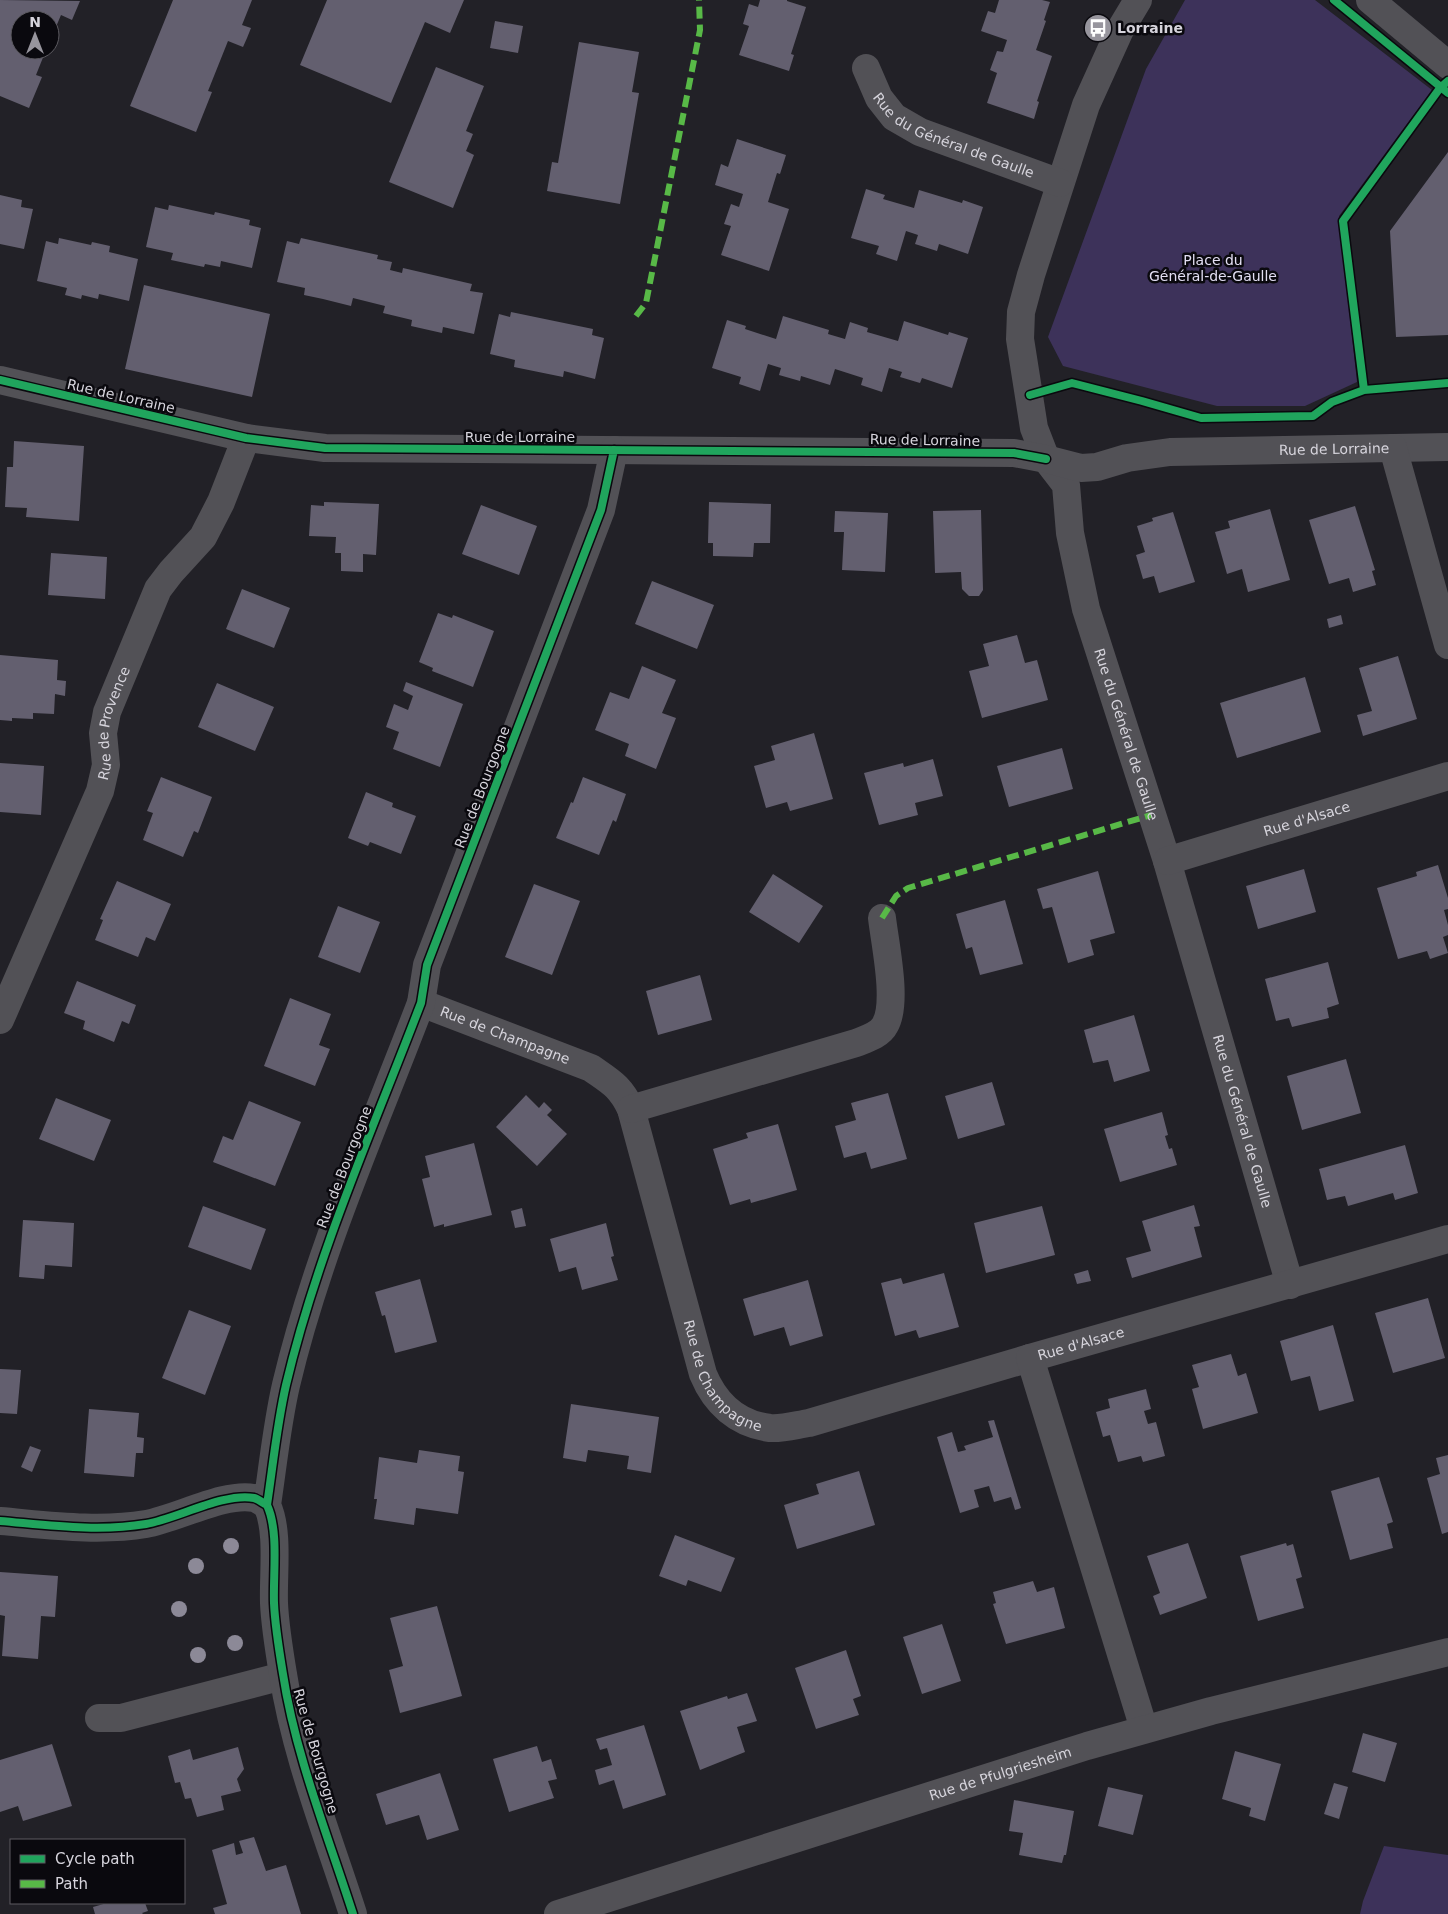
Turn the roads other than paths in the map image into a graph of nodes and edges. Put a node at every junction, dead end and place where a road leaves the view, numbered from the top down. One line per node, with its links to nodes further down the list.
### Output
1 (1138, 0): 5 (street, Rue du Général de Gaulle)
2 (1370, 0): 3 (street)
3 (1448, 65)
4 (866, 68): 5 (street, Rue du Général de Gaulle)
5 (1060, 183): 11 (street, Rue du Général de Gaulle)
6 (0, 380): 7 (street, Rue de Lorraine)
7 (246, 438): 10 (street, Rue de Lorraine); 17 (street, Rue de Provence)
8 (1448, 447): 9 (street, Rue de Lorraine)
9 (1393, 448): 11 (street, Rue de Lorraine); 12 (street)
10 (614, 450): 11 (street, Rue de Lorraine); 16 (street, Rue de Bourgogne)
11 (1046, 459): 14 (street, Rue du Général de Gaulle)
12 (1448, 645)
13 (1448, 776): 14 (street, Rue d'Alsace)
14 (1167, 861): 20 (street, Rue du Général de Gaulle)
15 (882, 918): 18 (street)
16 (421, 1003): 18 (street, Rue de Champagne); 22 (street, Rue de Bourgogne)
17 (0, 1020)
18 (631, 1109): 21 (street, Rue de Champagne)
19 (1448, 1239): 20 (street, Rue d'Alsace)
20 (1290, 1285): 21 (street, Rue d'Alsace)
21 (1030, 1358): 27 (street, Rue d'Alsace)
22 (267, 1505): 23 (street); 25 (street, Rue de Bourgogne)
23 (0, 1521)
24 (1448, 1652): 27 (street, Rue de Pfulgriesheim)
25 (283, 1676): 26 (street, Rue de Bourgogne); 28 (street, Rue de Bourgogne)
26 (99, 1718)
27 (1144, 1729): 29 (street, Rue de Pfulgriesheim)
28 (353, 1914)
29 (558, 1914)

